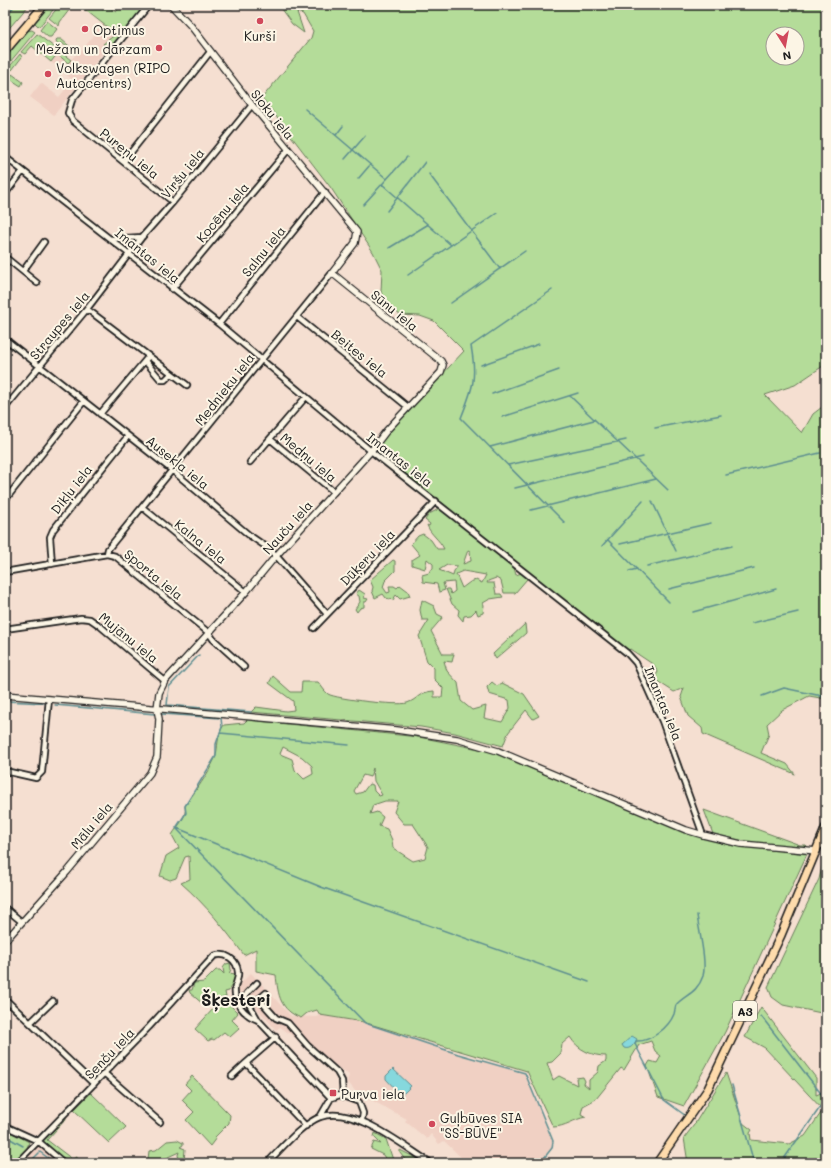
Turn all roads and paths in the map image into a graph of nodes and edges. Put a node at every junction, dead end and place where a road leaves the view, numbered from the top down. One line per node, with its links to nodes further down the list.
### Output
1 (149, 5): 9 (street, Pureņu iela)
2 (171, 5): 5 (street, Sloku iela)
3 (42, 6): 4 (main road)
4 (5, 51)
5 (210, 52): 6 (street, Sloku iela); 9 (street)
6 (252, 105): 7 (street, Sloku iela); 13 (street, Viršu iela)
7 (288, 150): 11 (street, Sloku iela); 23 (street, Kocēnu iela)
8 (5, 157): 10 (street, Imantas iela)
9 (124, 161): 13 (street, Pureņu iela)
10 (22, 171): 12 (street); 16 (street, Imantas iela)
11 (324, 192): 14 (street, Sloku iela); 26 (street, Salnu iela)
12 (5, 194)
13 (173, 202): 15 (street, Viršu iela)
14 (357, 236): 21 (street, Mednieku iela)
15 (142, 237): 16 (street); 18 (street, Viršu iela)
16 (110, 238): 18 (street, Imantas iela)
17 (44, 242): 20 (street)
18 (130, 254): 23 (street, Imantas iela); 24 (street, Straupes iela)
19 (5, 257): 20 (street)
20 (23, 272): 22 (street)
21 (332, 273): 25 (street, Mednieku iela); 32 (street, Sūnu iela)
22 (37, 283)
23 (172, 289): 26 (street, Imantas iela)
24 (87, 309): 28 (street); 31 (street, Straupes iela)
25 (297, 317): 29 (street, Mednieku iela); 37 (street, Beites iela)
26 (219, 324): 29 (street, Imantas iela)
27 (5, 339): 31 (street, Ausekļa iela)
28 (148, 356): 30 (street); 33 (street)
29 (261, 360): 35 (street, Imantas iela); 44 (street, Mednieku iela)
30 (145, 361): 33 (street); 39 (street)
31 (40, 365): 36 (street, Ausekļa iela); 38 (street, Straupes iela)
32 (443, 365): 37 (street, Nauču iela)
33 (171, 374): 34 (street)
34 (187, 385)
35 (305, 398): 41 (street); 42 (street, Imantas iela)
36 (84, 401): 39 (street, Ausekļa iela); 46 (street)
37 (408, 407): 42 (street, Nauču iela)
38 (5, 408)
39 (100, 414): 40 (street, Ausekļa iela)
40 (128, 436): 44 (street, Ausekļa iela); 51 (street, Dikļu iela)
41 (270, 439): 43 (street); 45 (street, Medņu iela)
42 (371, 451): 45 (street, Nauču iela); 47 (street, Imantas iela)
43 (250, 462)
44 (173, 471): 48 (street, Mednieku iela); 50 (street, Ausekļa iela)
45 (334, 492): 50 (street, Nauču iela)
46 (5, 500)
47 (436, 501): 54 (street, Dūķeru iela); 65 (street, Imantas iela)
48 (142, 507): 49 (street, Mednieku iela); 53 (street, Kalna iela)
49 (107, 554): 51 (street, Sporta iela); 57 (street, Sporta iela)
50 (275, 557): 53 (street, Nauču iela); 54 (street, Ausekļa iela)
51 (52, 564): 52 (street, Sporta iela)
52 (5, 572)
53 (246, 592): 57 (street, Nauču iela)
54 (328, 614): 55 (street, Dūķeru iela)
55 (314, 628)
56 (5, 629): 59 (street, Mujānu iela)
57 (209, 633): 58 (street, Sporta iela); 59 (street, Nauču iela)
58 (244, 667)
59 (164, 681): 62 (street, Nauču iela)
60 (5, 695): 61 (street)
61 (49, 699): 62 (street); 63 (street)
62 (157, 709): 65 (street); 68 (street, Mālu iela)
63 (5, 771)
64 (826, 827): 66 (main road, A3)
65 (703, 835): 66 (street)
66 (821, 847): 93 (main road, A3)
67 (5, 908): 68 (street)
68 (22, 922): 69 (street, Mālu iela)
69 (5, 941)
70 (257, 983): 74 (street)
71 (266, 993): 81 (street)
72 (5, 999): 75 (street)
73 (53, 1001): 75 (street)
74 (258, 1020): 76 (street); 78 (street, Senču iela)
75 (30, 1023): 80 (street)
76 (276, 1037): 77 (street); 82 (street)
77 (246, 1063): 79 (street); 87 (street)
78 (104, 1073): 80 (street, Senču iela); 85 (street)
79 (232, 1076)
80 (94, 1084): 88 (street, Senču iela)
81 (343, 1096): 82 (street); 84 (street)
82 (331, 1098): 83 (street)
83 (320, 1117): 84 (street); 87 (street)
84 (362, 1120): 92 (street)
85 (160, 1122)
86 (5, 1126): 88 (street)
87 (306, 1126): 91 (street)
88 (38, 1141): 89 (street, Senču iela); 90 (street)
89 (17, 1163)
90 (64, 1163)
91 (267, 1163)
92 (430, 1163)
93 (657, 1163)

